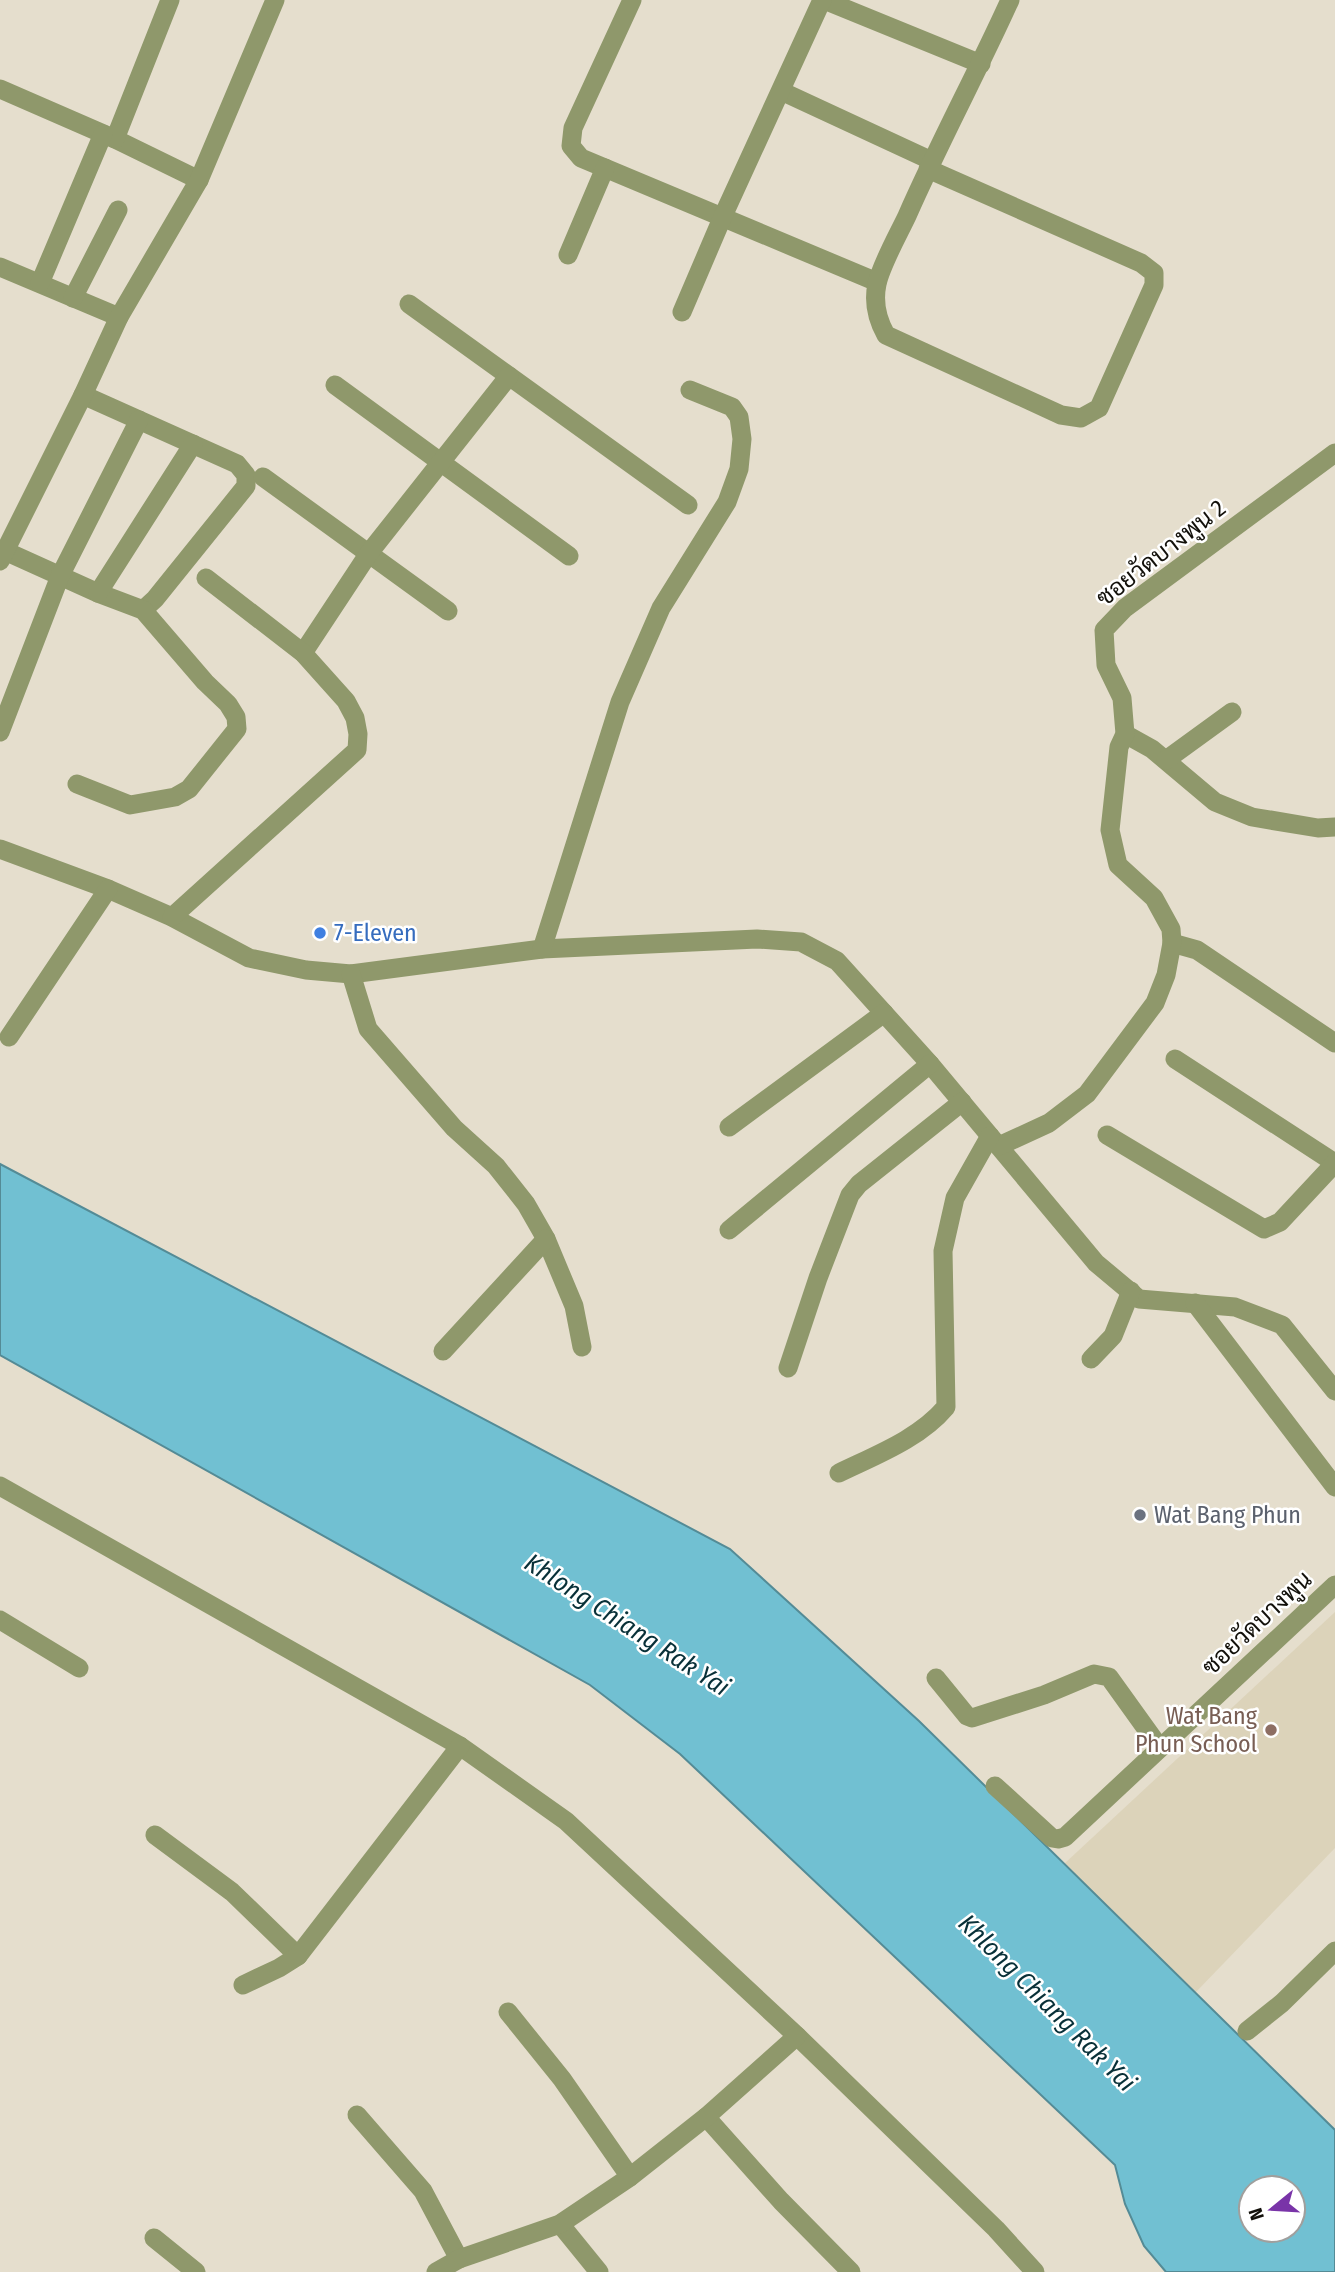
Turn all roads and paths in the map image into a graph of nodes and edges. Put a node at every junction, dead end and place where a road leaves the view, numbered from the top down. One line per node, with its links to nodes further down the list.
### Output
1 (275, 0): 12 (street)
2 (632, 0): 11 (street)
3 (823, 0): 6 (street); 8 (street)
4 (1010, 0): 6 (street)
5 (168, 1): 9 (street)
6 (981, 64): 10 (street)
7 (0, 89): 9 (street)
8 (780, 91): 10 (street); 14 (street)
9 (109, 136): 12 (street); 18 (street)
10 (930, 165): 17 (street); 17 (street)
11 (605, 168): 14 (street); 15 (street)
12 (198, 180): 22 (street)
13 (118, 210): 19 (street)
14 (723, 216): 17 (street); 21 (street)
15 (568, 255)
16 (0, 267): 18 (street)
17 (877, 282)
18 (40, 283): 19 (street)
19 (73, 298): 22 (street)
20 (409, 304): 23 (street)
21 (682, 312)
22 (118, 317): 26 (street)
23 (509, 376): 30 (street); 32 (street)
24 (334, 385): 30 (street)
25 (690, 390): 52 (street)
26 (83, 395): 27 (street); 34 (street)
27 (139, 420): 28 (street); 36 (street)
28 (193, 444): 38 (street); 39 (street)
29 (1335, 453): 44 (street, ซอยวัดบางพูน 2)
30 (441, 463): 33 (street); 35 (street)
31 (263, 477): 33 (street)
32 (688, 505)
33 (369, 553): 40 (street); 41 (street)
34 (3, 556): 36 (street)
35 (569, 556)
36 (60, 576): 38 (street); 43 (street)
37 (206, 578): 41 (street)
38 (98, 593): 39 (street)
39 (143, 610): 46 (street)
40 (448, 611)
41 (303, 653): 50 (street)
42 (1232, 712): 45 (street)
43 (0, 732)
44 (1125, 734): 45 (street); 51 (street, ซอยวัดบางพูน 2)
45 (1166, 760): 47 (street)
46 (77, 784)
47 (1335, 827)
48 (0, 849): 49 (street)
49 (108, 890): 50 (street); 55 (street)
50 (172, 917): 53 (street)
51 (1172, 943): 56 (street); 62 (street)
52 (542, 949): 53 (street); 54 (street)
53 (351, 974): 65 (street)
54 (884, 1013): 58 (street); 60 (street)
55 (9, 1037)
56 (1333, 1038)
57 (1175, 1059): 63 (street)
58 (930, 1064): 59 (street); 64 (street)
59 (962, 1102): 62 (street); 71 (street)
60 (729, 1127)
61 (1107, 1135): 63 (street)
62 (995, 1141): 66 (street); 73 (street)
63 (1335, 1163)
64 (729, 1230)
65 (546, 1239): 68 (street); 69 (street)
66 (1131, 1291): 67 (street); 70 (street)
67 (1195, 1303): 72 (street); 75 (street)
68 (582, 1347)
69 (443, 1350)
70 (1091, 1359)
71 (788, 1368)
72 (1335, 1391)
73 (839, 1473)
74 (0, 1486): 80 (street)
75 (1335, 1487)
76 (1335, 1585): 81 (street, ซอยวัดบางพูน)
77 (0, 1620): 78 (street)
78 (79, 1668)
79 (936, 1678): 81 (street)
80 (460, 1746): 85 (street); 89 (street)
81 (1160, 1748): 82 (street, ซอยวัดบางพูน)
82 (995, 1786)
83 (155, 1835): 85 (street)
84 (1335, 1951): 88 (street)
85 (298, 1956): 86 (street)
86 (243, 1984)
87 (508, 2012): 92 (street)
88 (1247, 2031)
89 (797, 2036): 91 (street); 100 (street)
90 (357, 2115): 95 (street)
91 (706, 2117): 92 (street); 99 (street)
92 (630, 2177): 93 (street)
93 (560, 2224): 95 (street); 98 (street)
94 (154, 2238): 96 (street)
95 (459, 2259): 97 (street)
96 (196, 2272)
97 (436, 2272)
98 (599, 2272)
99 (851, 2272)
100 (1035, 2272)

